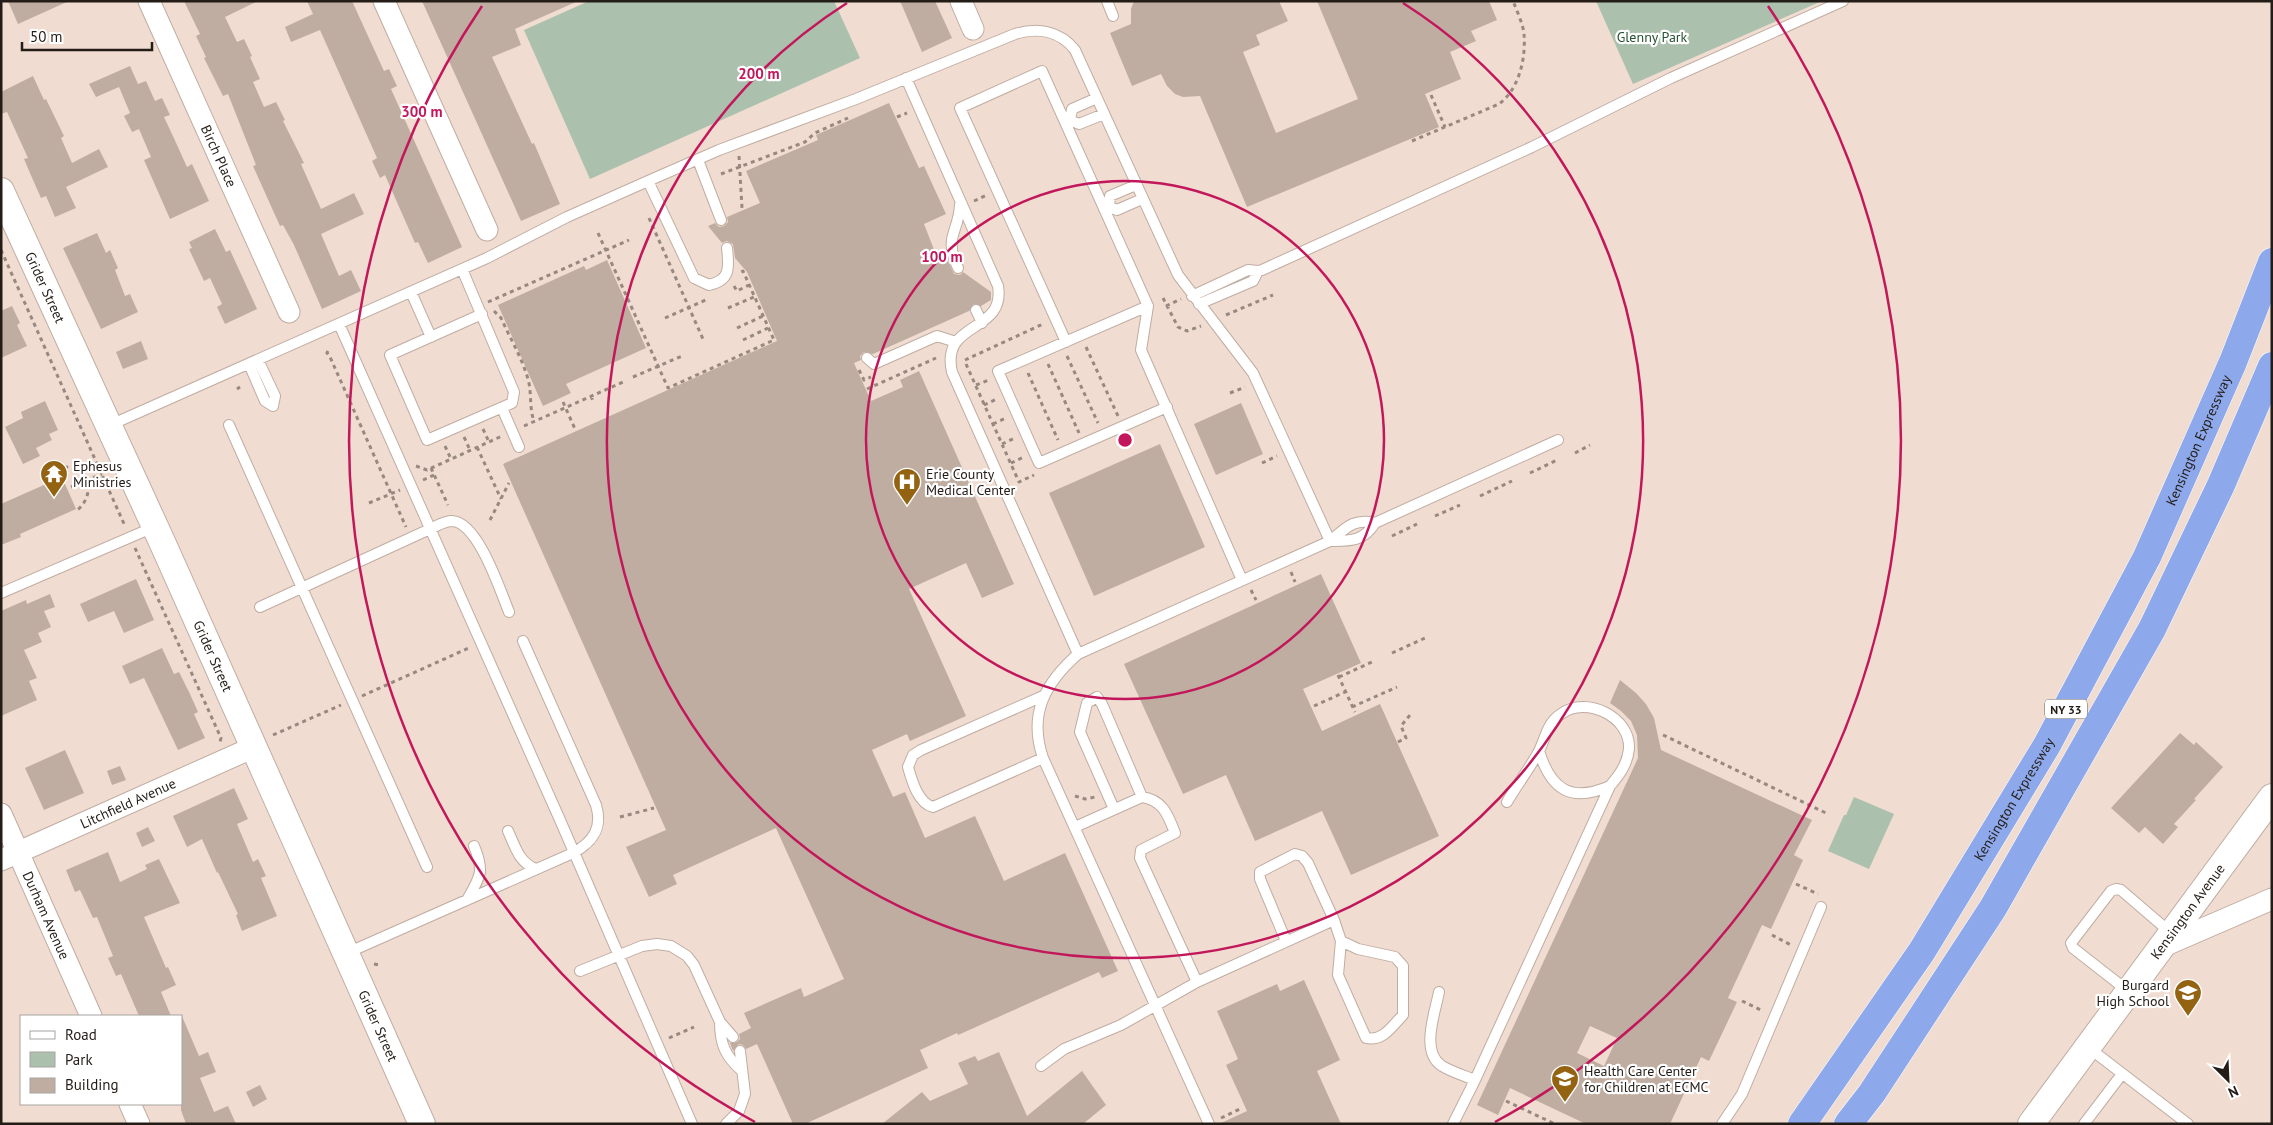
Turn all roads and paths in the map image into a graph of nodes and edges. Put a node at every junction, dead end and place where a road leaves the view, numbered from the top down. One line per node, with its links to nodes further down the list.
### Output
1 (149, 1): 63 (street, Birch Place)
2 (384, 1): 33 (street)
3 (961, 1): 8 (street)
4 (1108, 1): 7 (lane)
5 (1513, 1): 17 (path)
6 (1843, 1): 45 (lane)
7 (1113, 16)
8 (973, 29)
9 (906, 78): 11 (lane); 19 (lane); 28 (lane)
10 (1431, 95): 17 (path)
11 (1097, 98): 13 (lane); 16 (lane)
12 (910, 111): 15 (path)
13 (1104, 114): 16 (lane); 23 (lane)
14 (851, 117): 20 (path)
15 (897, 117)
16 (1067, 121): 30 (lane); 78 (lane)
17 (1445, 127): 18 (path)
18 (1412, 141)
19 (698, 160): 22 (lane); 32 (lane)
20 (739, 165): 21 (path); 29 (path)
21 (721, 174)
22 (648, 181): 36 (lane); 43 (lane)
23 (1136, 185): 26 (lane); 30 (lane)
24 (1, 191): 113 (street, Grider Street)
25 (990, 194): 27 (path)
26 (1142, 198): 30 (lane); 50 (lane)
27 (976, 200)
28 (960, 201): 42 (lane); 68 (lane)
29 (742, 208)
30 (1107, 208): 57 (lane)
31 (646, 213): 58 (path)
32 (721, 220)
33 (487, 230)
34 (598, 233): 38 (path)
35 (629, 240): 38 (path)
36 (727, 248)
37 (1, 250): 134 (path, Grider Street)
38 (606, 250): 40 (path); 88 (path)
39 (2272, 262): 250 (highway, Kensington Expressway / NY 33)
40 (577, 263): 41 (path); 61 (path)
41 (579, 268)
42 (958, 268)
43 (462, 269): 48 (lane); 61 (lane)
44 (743, 271): 46 (path)
45 (1258, 271): 50 (lane); 55 (lane)
46 (749, 285): 47 (path); 52 (path)
47 (735, 287)
48 (410, 292): 69 (lane); 73 (lane)
49 (1273, 295): 64 (path)
50 (1192, 296): 55 (lane)
51 (711, 297): 58 (path)
52 (754, 297): 59 (path); 65 (path)
53 (1163, 298): 56 (path)
54 (1181, 299): 56 (path)
55 (1199, 304): 158 (lane)
56 (1166, 305): 60 (path); 70 (path)
57 (1148, 306): 78 (lane); 105 (lane)
58 (689, 307): 66 (path); 74 (path)
59 (728, 308)
60 (1160, 308)
61 (483, 310): 73 (lane); 106 (lane)
62 (976, 310): 68 (lane)
63 (289, 312)
64 (1226, 315)
65 (763, 316): 71 (path); 72 (path)
66 (665, 318)
67 (1048, 322): 76 (path)
68 (982, 323): 77 (lane)
69 (339, 324): 86 (lane); 155 (lane)
70 (1201, 326)
71 (737, 328)
72 (768, 328): 75 (path); 88 (path)
73 (431, 337): 106 (lane)
74 (704, 339)
75 (742, 340)
76 (1009, 340): 80 (path); 94 (path)
77 (956, 342): 84 (lane); 172 (lane)
78 (1066, 342): 105 (lane)
79 (1086, 345): 107 (path)
80 (1012, 348)
81 (328, 351): 154 (path)
82 (1066, 354): 109 (path)
83 (682, 356): 88 (path)
84 (867, 358)
85 (936, 358): 96 (path)
86 (254, 362): 103 (lane); 113 (lane)
87 (1047, 362): 115 (path)
88 (659, 366): 91 (path)
89 (2272, 366): 251 (highway, NY 33)
90 (1027, 372): 119 (path)
91 (633, 377)
92 (991, 379): 94 (path)
93 (623, 382): 98 (path)
94 (976, 385): 102 (path)
95 (1249, 385): 97 (path)
96 (867, 389)
97 (1230, 393)
98 (591, 396): 100 (path); 104 (path)
99 (999, 398): 102 (path)
100 (593, 401)
101 (563, 402): 104 (path)
102 (984, 405): 110 (path)
103 (273, 406)
104 (566, 407): 112 (path); 114 (path)
105 (1167, 407): 160 (lane)
106 (502, 408): 124 (lane)
107 (1117, 415)
108 (1008, 417): 110 (path)
109 (1098, 423)
110 (993, 424): 121 (path)
111 (229, 425): 162 (lane)
112 (526, 425)
113 (108, 426): 153 (street, Grider Street)
114 (575, 428)
115 (1078, 432)
116 (1017, 437): 121 (path)
117 (497, 438): 123 (path)
118 (1558, 440): 151 (lane)
119 (1059, 441)
120 (443, 442): 128 (path)
121 (1002, 444): 130 (path)
122 (1590, 446): 125 (path)
123 (477, 447): 128 (path); 144 (path)
124 (520, 447)
125 (1575, 452)
126 (1282, 454): 131 (path)
127 (1026, 456): 130 (path)
128 (451, 459): 136 (path)
129 (1557, 460): 133 (path)
130 (1011, 463): 135 (path)
131 (1262, 463)
132 (64, 466): 137 (path)
133 (1530, 472)
134 (102, 474): 137 (path); 157 (path, Grider Street)
135 (1036, 474)
136 (434, 475): 139 (path); 146 (path)
137 (88, 480): 141 (path); 148 (path)
138 (1512, 481): 143 (path)
139 (417, 483)
140 (508, 483): 144 (path)
141 (71, 487)
142 (390, 494): 145 (path)
143 (1480, 496)
144 (501, 499): 150 (path)
145 (369, 503)
146 (448, 505)
147 (1460, 505): 149 (path)
148 (76, 511)
149 (1435, 516)
150 (490, 520)
151 (1374, 523): 158 (lane); 158 (lane)
152 (1417, 524): 156 (path)
153 (155, 527): 157 (lane); 183 (street, Grider Street)
154 (406, 528)
155 (430, 529): 162 (lane); 167 (lane); 202 (lane)
156 (1392, 536)
157 (130, 537): 163 (lane); 184 (path, Grider Street)
158 (1330, 541): 160 (lane)
159 (1292, 576): 161 (path)
160 (1242, 580): 172 (lane)
161 (1295, 582)
162 (302, 588): 166 (lane); 177 (lane)
163 (1, 592)
164 (1253, 593): 165 (path)
165 (1256, 600)
166 (260, 608)
167 (509, 612)
168 (1425, 638): 171 (path)
169 (523, 641): 202 (lane)
170 (475, 645): 177 (path)
171 (1392, 653)
172 (1078, 654): 176 (lane)
173 (1374, 661): 175 (path)
174 (1397, 687): 179 (path)
175 (1346, 692): 178 (path); 179 (path)
176 (1043, 696): 187 (lane); 187 (lane)
177 (352, 700): 183 (path); 204 (lane)
178 (1314, 706)
179 (1352, 707): 180 (path)
180 (1354, 712)
181 (1410, 715): 185 (path)
182 (1663, 736): 197 (path)
183 (263, 741): 203 (street, Litchfield Avenue); 216 (street, Grider Street)
184 (220, 742)
185 (1398, 742)
186 (1539, 751): 188 (lane); 188 (lane); 193 (lane)
187 (1043, 758): 199 (lane)
188 (1610, 786): 237 (lane)
189 (1072, 794): 190 (path)
190 (1102, 794)
191 (1142, 797): 195 (lane); 195 (lane); 221 (lane)
192 (2272, 797): 212 (street, Kensington Avenue)
193 (1507, 802)
194 (654, 808): 198 (path)
195 (1114, 809): 199 (lane)
196 (1, 814): 203 (street, Durham Avenue)
197 (1828, 814)
198 (620, 817)
199 (1075, 827): 225 (lane)
200 (508, 831): 205 (lane)
201 (474, 846): 208 (lane)
202 (573, 853): 205 (lane); 217 (lane)
203 (10, 856): 227 (street, Durham Avenue)
204 (427, 867)
205 (536, 870): 208 (lane)
206 (1796, 884): 209 (path)
207 (2272, 899): 212 (street)
208 (467, 900): 216 (lane)
209 (1823, 902): 249 (lane)
210 (1334, 920): 213 (lane); 213 (lane); 214 (lane)
211 (1772, 935): 215 (path)
212 (2166, 940): 222 (street, Kensington Avenue); 222 (lane)
213 (1286, 941): 221 (lane)
214 (1341, 941): 214 (lane)
215 (1793, 946)
216 (346, 954): 243 (street, Grider Street)
217 (618, 956): 220 (lane); 228 (lane); 244 (lane)
218 (374, 964): 219 (path)
219 (380, 965)
220 (580, 971)
221 (1197, 982): 225 (lane)
222 (2128, 991): 232 (street, Kensington Avenue)
223 (1438, 992): 237 (lane)
224 (1742, 1001): 226 (path)
225 (1156, 1007): 234 (lane); 246 (lane)
226 (1762, 1011)
227 (90, 1015)
228 (720, 1022): 230 (lane); 235 (lane)
229 (694, 1027): 231 (path)
230 (733, 1037)
231 (668, 1039)
232 (2088, 1048): 236 (lane); 252 (street, Kensington Avenue)
233 (740, 1052): 235 (lane)
234 (1041, 1066)
235 (742, 1071): 245 (lane)
236 (2122, 1074): 253 (lane); 254 (lane)
237 (1475, 1080): 247 (lane)
238 (1506, 1101): 248 (path)
239 (130, 1105): 242 (street)
240 (1240, 1109): 241 (path)
241 (1221, 1118)
242 (139, 1124)
243 (422, 1124)
244 (692, 1124)
245 (726, 1124)
246 (1209, 1124)
247 (1452, 1124)
248 (1555, 1124)
249 (1722, 1124)
250 (1802, 1124)
251 (1848, 1124)
252 (2031, 1124)
253 (2084, 1124)
254 (2188, 1124)

